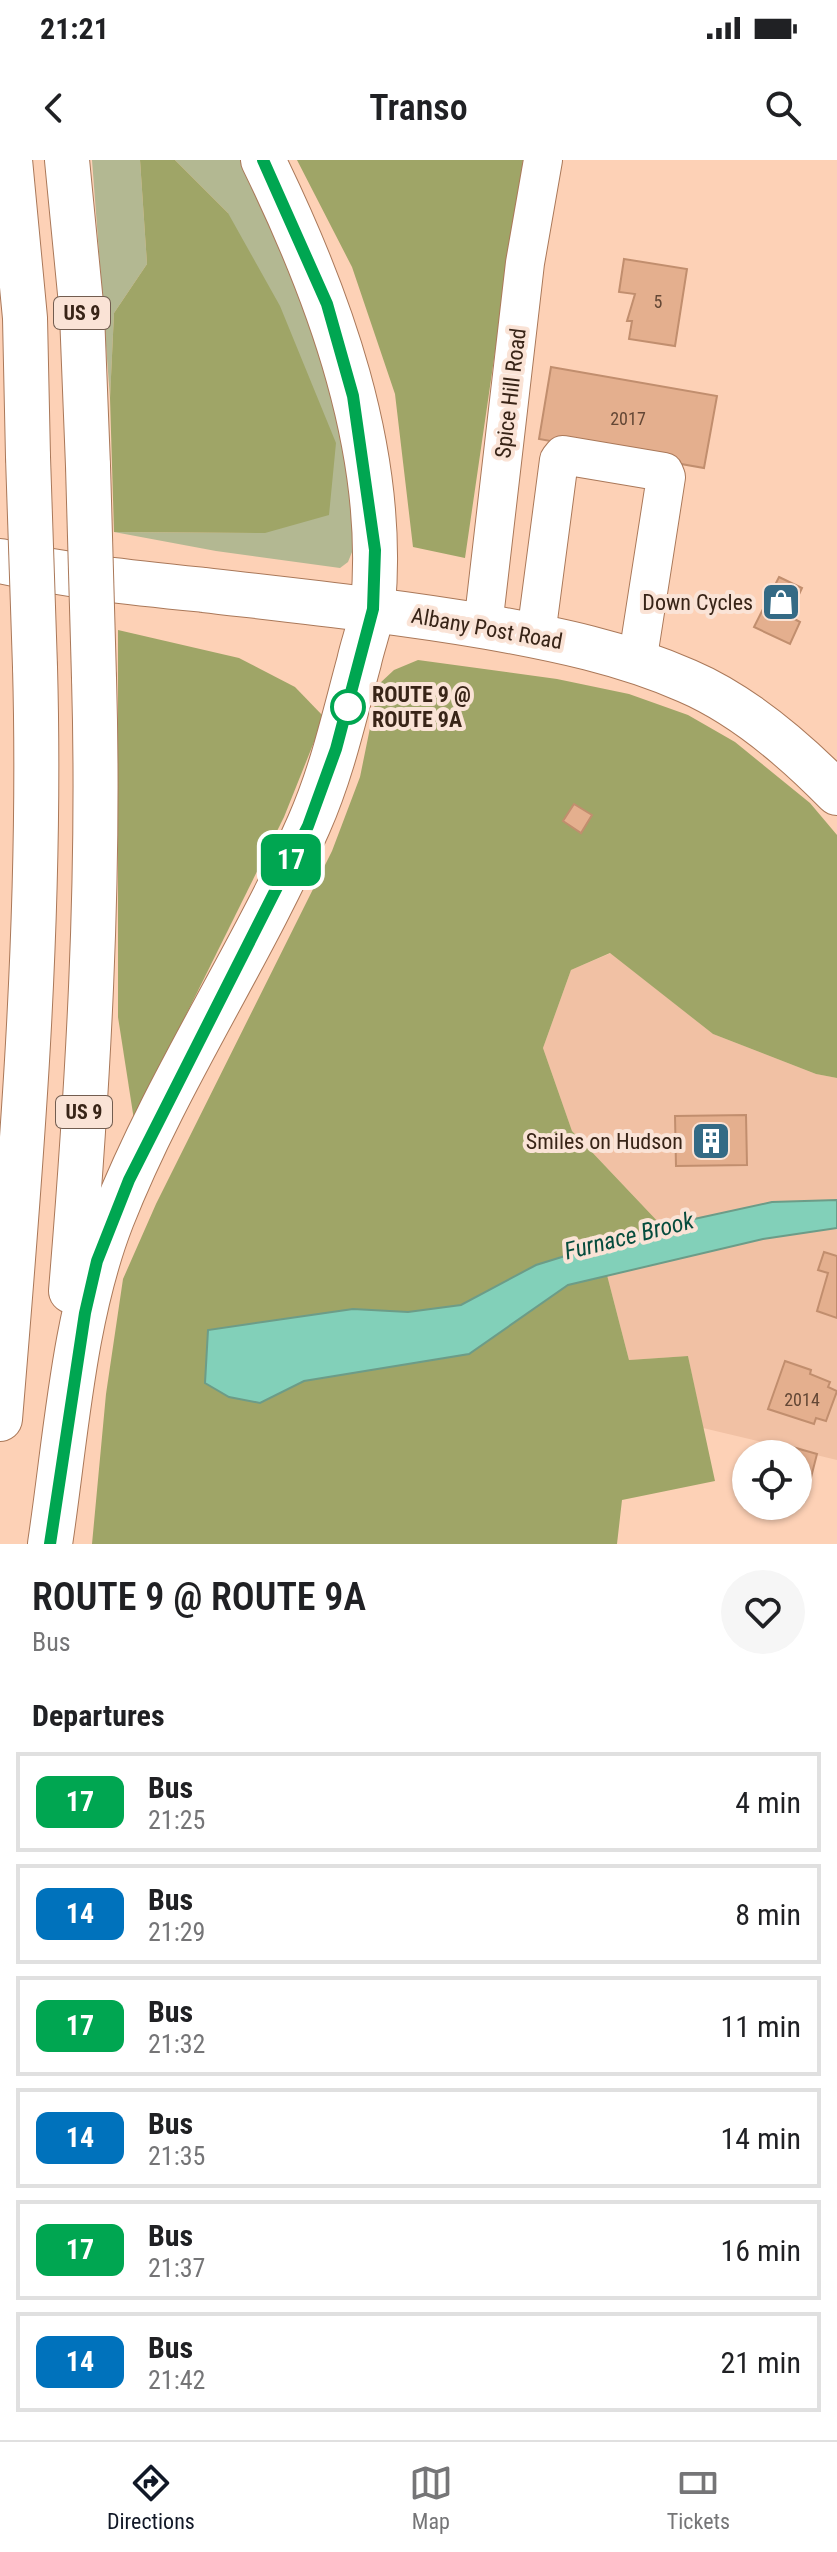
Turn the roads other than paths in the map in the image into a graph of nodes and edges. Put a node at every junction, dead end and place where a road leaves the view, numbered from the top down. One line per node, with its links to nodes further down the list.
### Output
1 (10, 160): 11 (main road, US 9, bridge)
2 (67, 160): 12 (main road, US 9, bridge)
3 (263, 160): 6 (main road)
4 (543, 160): 7 (street, Spice Hill Road)
5 (0, 561): 6 (main road, Albany Post Road)
6 (373, 609): 7 (main road, Albany Post Road); 12 (main road)
7 (483, 626): 8 (main road, Albany Post Road)
8 (536, 635): 9 (main road, Albany Post Road); 9 (street)
9 (637, 663): 10 (main road, Albany Post Road)
10 (837, 793)
11 (0, 1419)
12 (48, 1544)

